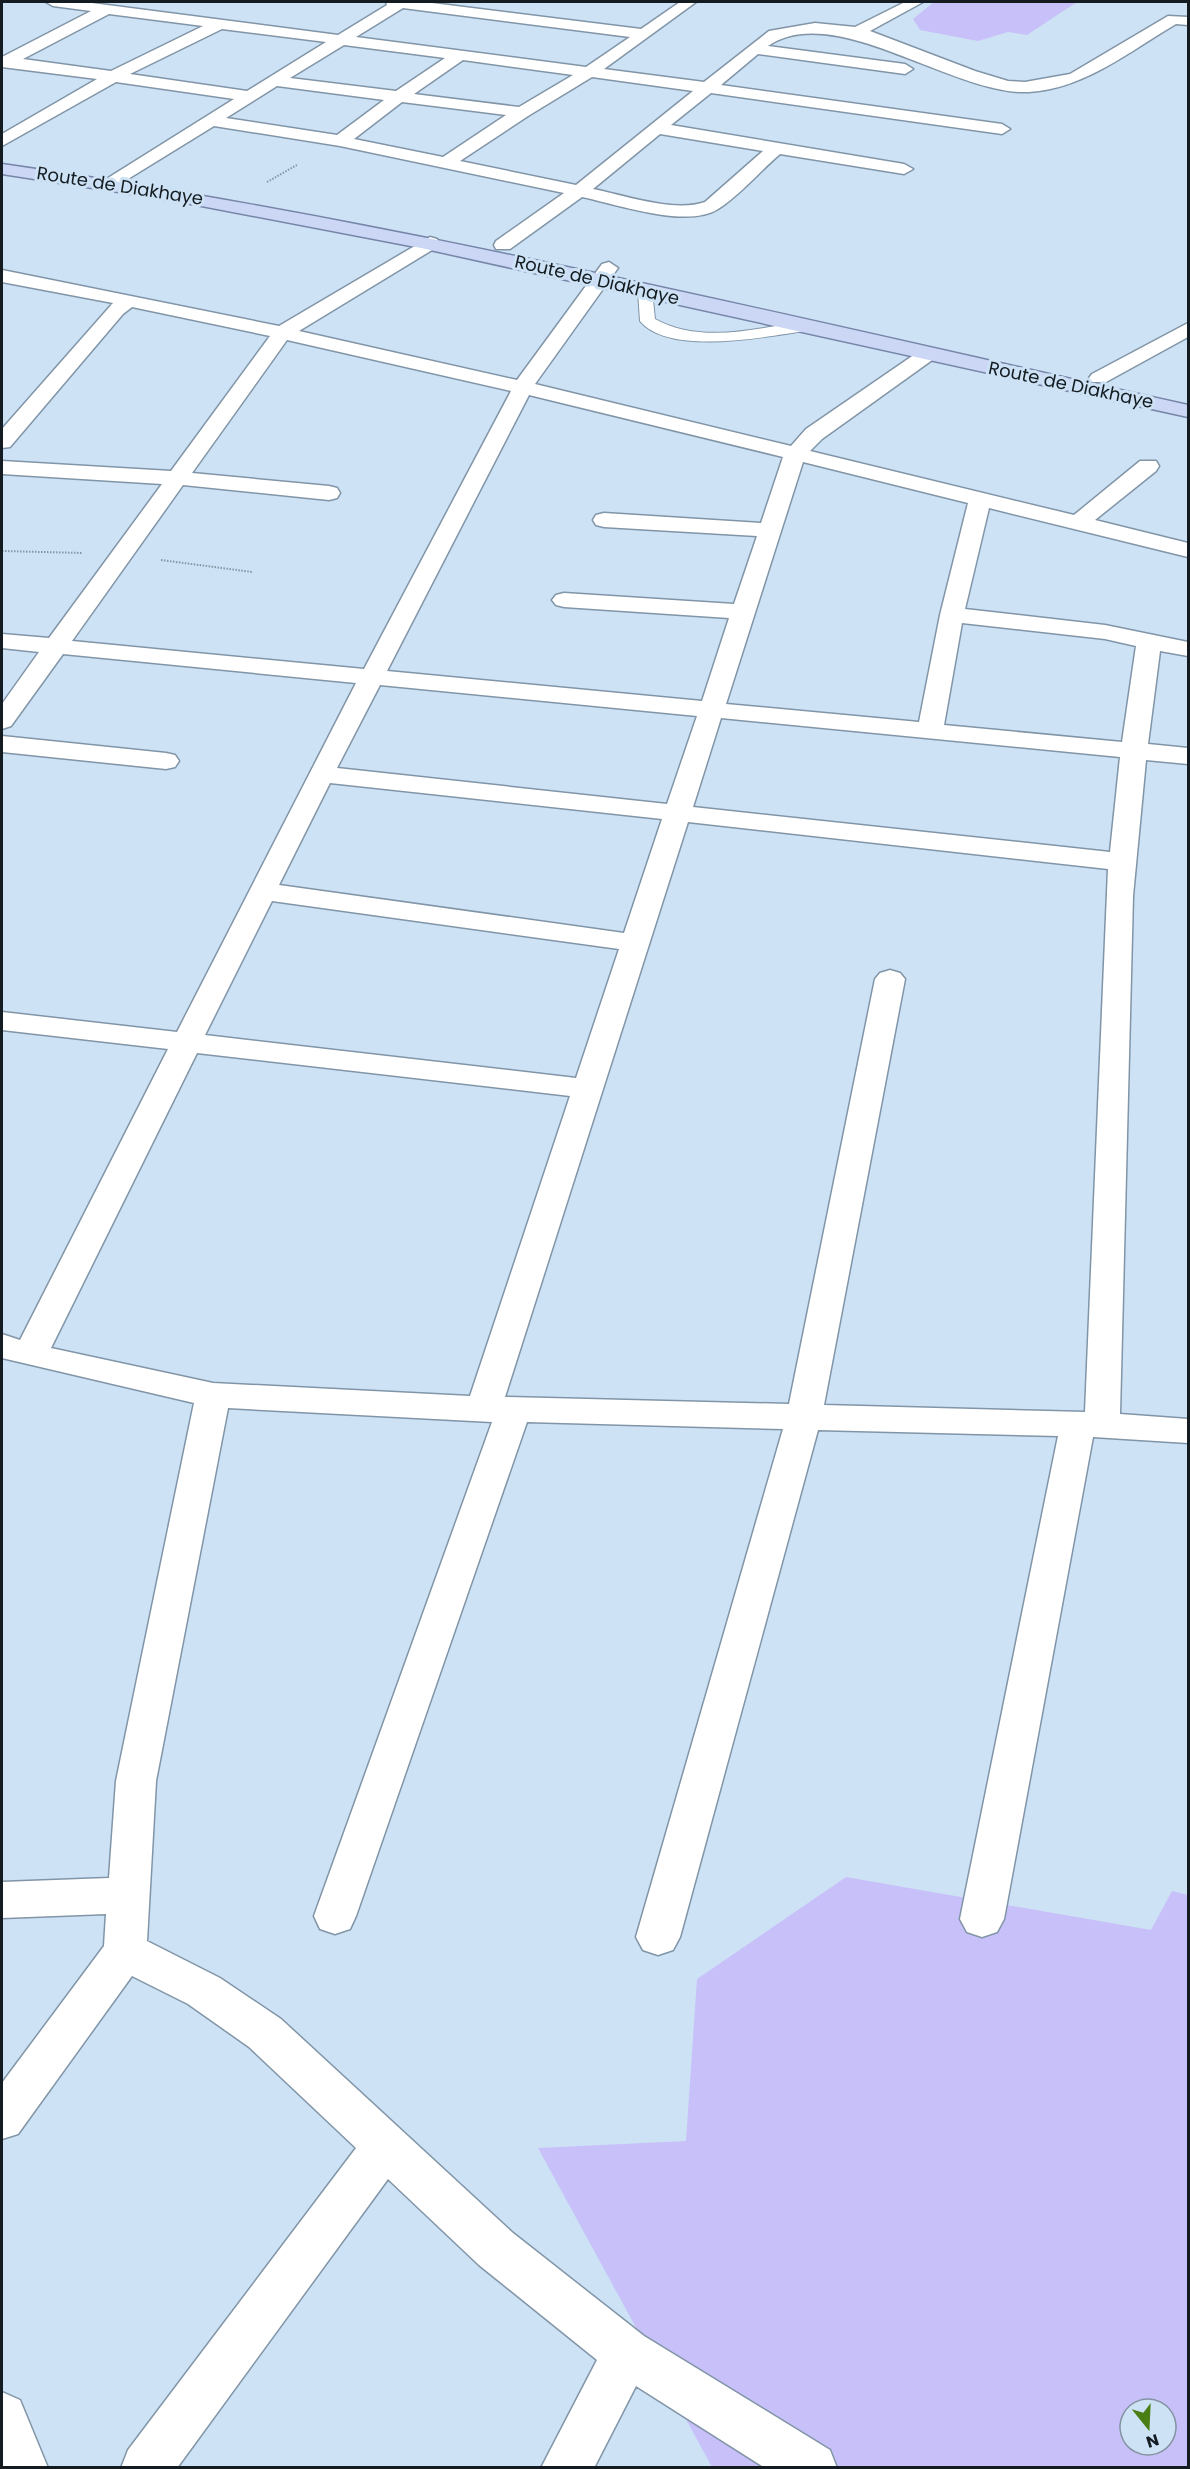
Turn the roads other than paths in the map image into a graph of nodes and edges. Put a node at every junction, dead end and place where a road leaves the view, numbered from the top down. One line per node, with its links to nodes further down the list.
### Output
1 (52, 2): 5 (street)
2 (398, 2): 8 (street); 14 (street)
3 (689, 2): 12 (street)
4 (916, 2): 11 (street)
5 (102, 6): 10 (street); 15 (street)
6 (542, 7): 8 (street)
7 (1188, 8): 9 (street)
8 (524, 19): 12 (street)
9 (1181, 20): 18 (street)
10 (219, 24): 14 (street); 22 (street)
11 (856, 32): 16 (street); 18 (street)
12 (644, 34): 21 (street)
13 (11, 39): 15 (street)
14 (343, 40): 17 (street); 23 (street)
15 (41, 43): 19 (street)
16 (754, 50): 20 (street); 25 (street)
17 (460, 55): 21 (street); 27 (street)
18 (919, 55): 20 (street)
19 (4, 62): 22 (street)
20 (905, 69): 24 (street)
21 (590, 72): 25 (street); 28 (street)
22 (114, 76): 26 (street); 32 (street)
23 (274, 81): 26 (street); 27 (street)
24 (890, 83)
25 (707, 88): 30 (street); 31 (street)
26 (248, 96): 29 (street)
27 (398, 97): 28 (street); 33 (street)
28 (522, 112): 35 (street)
29 (210, 120): 33 (street); 38 (street)
30 (656, 128): 34 (street); 39 (street)
31 (1002, 129)
32 (2, 141)
33 (340, 141): 35 (street)
34 (777, 147): 37 (street); 39 (street)
35 (447, 162): 39 (street)
36 (2, 167): 38 (main road, Route de Diakhaye)
37 (904, 169)
38 (116, 179): 40 (main road, Route de Diakhaye); 41 (main road, Route de Diakhaye)
39 (579, 191): 41 (street)
40 (430, 243): 42 (main road, Route de Diakhaye); 48 (street)
41 (503, 245): 42 (main road, Route de Diakhaye)
42 (604, 274): 44 (main road, Route de Diakhaye); 50 (main road, Route de Diakhaye); 51 (street)
43 (2, 276): 45 (street)
44 (645, 291): 46 (main road, Route de Diakhaye); 46 (lane)
45 (130, 300): 48 (street); 54 (street)
46 (804, 326): 49 (main road, Route de Diakhaye)
47 (1188, 329): 50 (street)
48 (282, 332): 51 (street); 58 (street)
49 (928, 354): 53 (main road, Route de Diakhaye); 55 (street)
50 (1099, 378): 52 (main road, Route de Diakhaye)
51 (523, 387): 55 (street); 72 (street)
52 (1188, 399)
53 (1188, 411)
54 (4, 438)
55 (795, 454): 60 (street); 63 (street)
56 (1148, 466): 62 (street)
57 (2, 467): 58 (street)
58 (177, 478): 59 (street); 70 (street)
59 (329, 493)
60 (980, 500): 62 (street); 67 (street)
61 (604, 520): 63 (street)
62 (1078, 523): 64 (street)
63 (771, 531): 66 (street)
64 (1188, 550)
65 (564, 600): 66 (street)
66 (744, 612): 73 (street)
67 (952, 615): 68 (street); 75 (street)
68 (1149, 640): 71 (street); 77 (street)
69 (2, 641): 70 (street)
70 (57, 646): 72 (street); 74 (street)
71 (1188, 649)
72 (372, 677): 73 (street); 80 (street)
73 (713, 710): 75 (street); 81 (street)
74 (2, 721)
75 (930, 731): 77 (street)
76 (2, 744): 79 (street)
77 (1134, 751): 78 (street); 82 (street)
78 (1188, 756)
79 (166, 761)
80 (321, 774): 81 (street); 83 (street)
81 (679, 814): 82 (street); 84 (street)
82 (1123, 862): 93 (street)
83 (263, 891): 84 (street); 87 (street)
84 (637, 943): 88 (street)
85 (890, 979): 92 (street)
86 (2, 1021): 87 (street)
87 (187, 1042): 88 (street); 89 (street)
88 (589, 1089): 91 (street)
89 (16, 1351): 90 (street)
90 (213, 1395): 91 (street); 95 (street)
91 (499, 1409): 92 (street); 97 (street)
92 (804, 1417): 93 (street); 99 (street)
93 (1090, 1425): 94 (street); 98 (street)
94 (1188, 1431)
95 (128, 1895): 96 (street); 100 (street)
96 (2, 1900)
97 (335, 1916)
98 (982, 1919)
99 (658, 1937)
100 (125, 1951): 101 (street); 102 (street)
101 (2, 2119)
102 (384, 2147): 103 (street); 106 (street)
103 (627, 2353): 107 (street); 108 (street)
104 (2, 2417): 105 (street)
105 (23, 2468)
106 (146, 2468)
107 (566, 2468)
108 (812, 2468)

